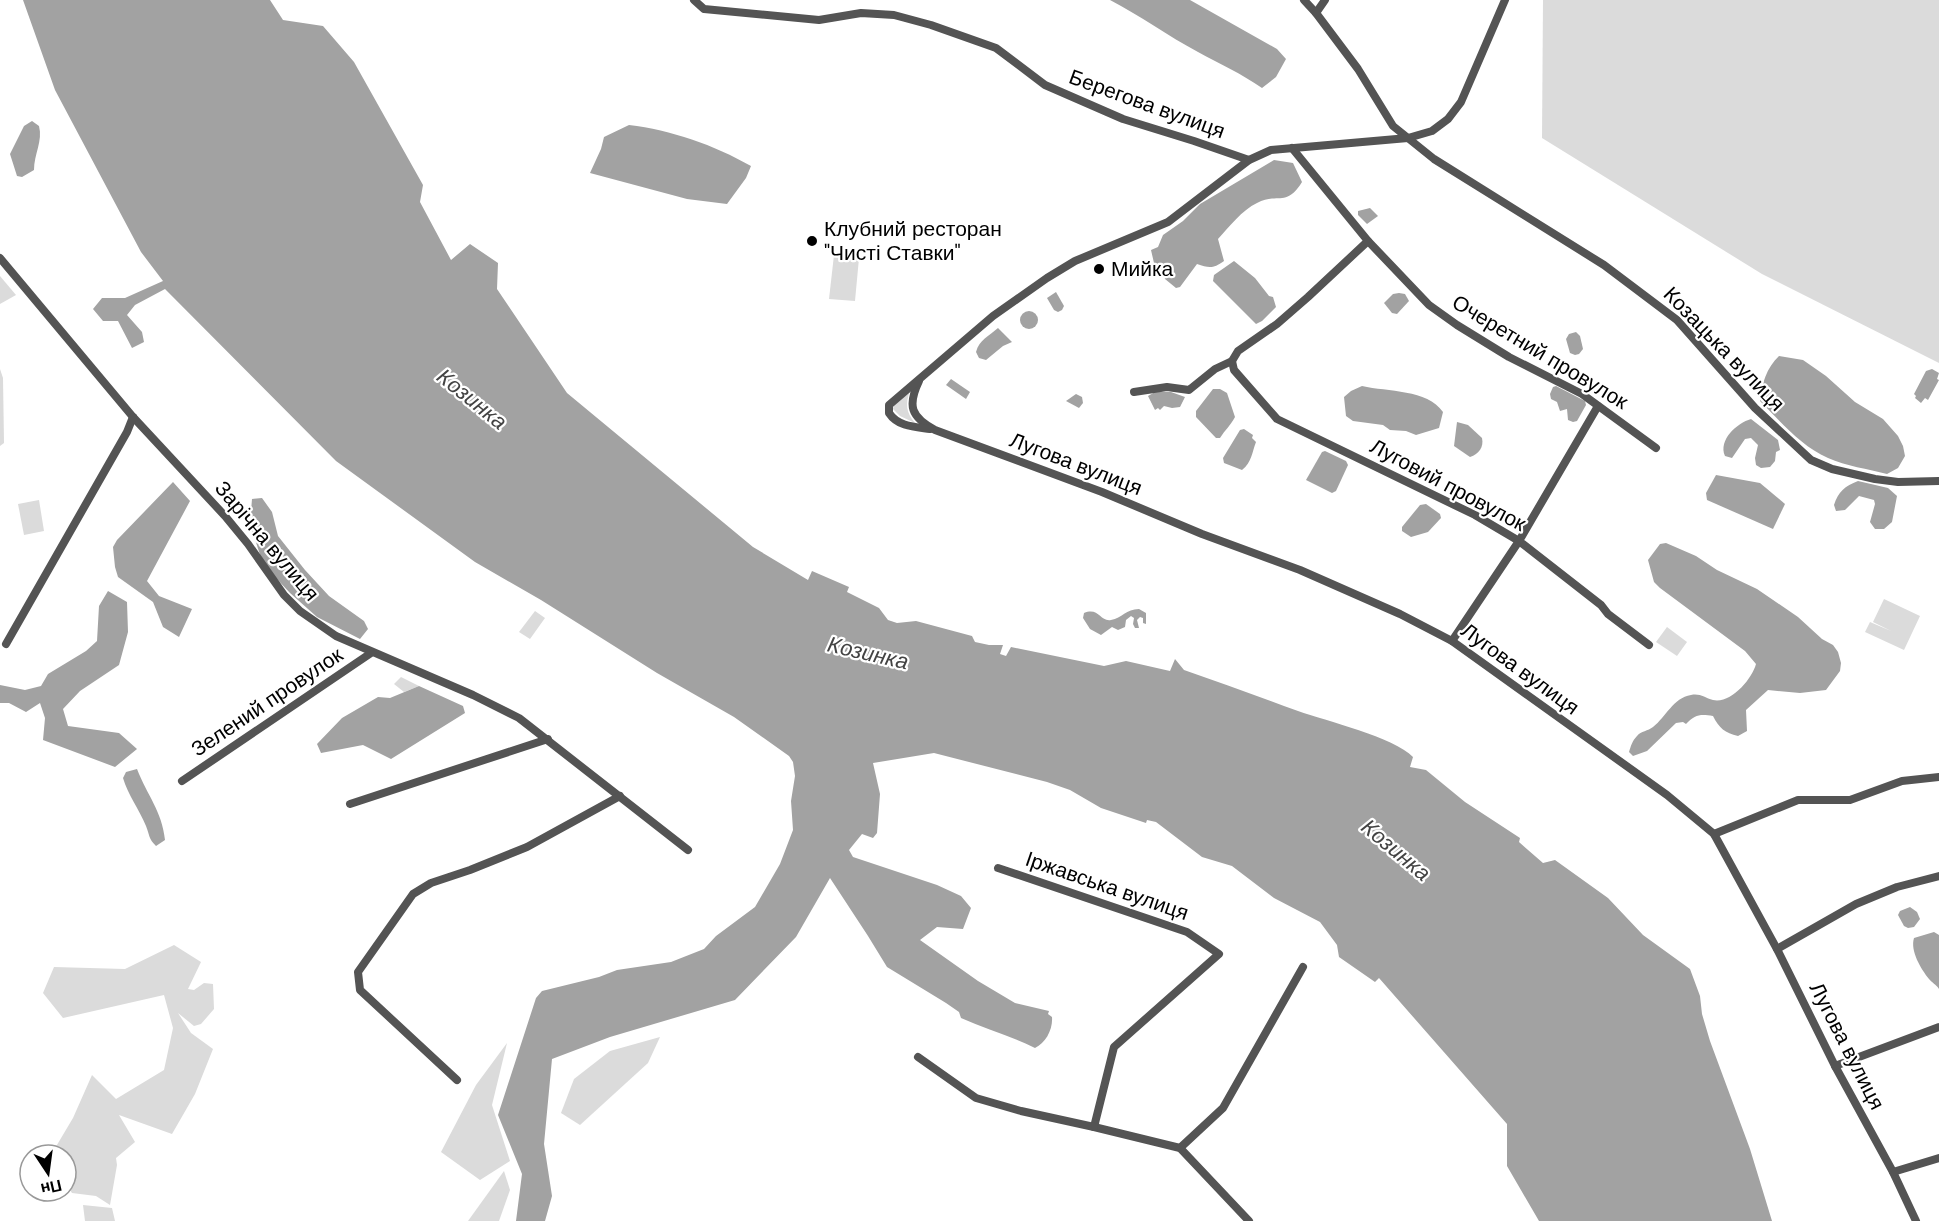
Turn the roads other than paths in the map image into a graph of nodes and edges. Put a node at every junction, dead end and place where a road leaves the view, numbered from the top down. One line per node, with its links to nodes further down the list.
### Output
1 (694, 0): 8 (street, Берегова вулиця)
2 (1304, 0): 5 (street, Козацька вулиця)
3 (1325, 0): 5 (street)
4 (1505, 0): 6 (street)
5 (1316, 13): 6 (street, Козацька вулиця)
6 (1408, 138): 7 (street); 18 (street, Козацька вулиця)
7 (1292, 148): 8 (street); 9 (street, Очеретний провулок)
8 (1249, 160): 12 (street)
9 (1368, 242): 11 (street); 14 (street, Очеретний провулок)
10 (0, 258): 15 (street, Зарічна вулиця)
11 (1232, 361): 13 (street); 19 (street, Луговий провулок)
12 (919, 381): 16 (street, Лугова вулиця); 16 (street)
13 (1134, 392)
14 (1598, 406): 17 (street, Очеретний провулок); 19 (street)
15 (133, 417): 21 (street); 23 (street, Зарічна вулиця)
16 (935, 430): 20 (street, Лугова вулиця)
17 (1656, 448)
18 (1939, 481)
19 (1519, 542): 20 (street); 22 (street, Луговий провулок)
20 (1452, 641): 29 (street, Лугова вулиця)
21 (6, 644)
22 (1649, 645)
23 (371, 653): 24 (street, Зарічна вулиця); 26 (street, Зелений провулок)
24 (548, 739): 27 (street, Зарічна вулиця); 28 (street)
25 (1939, 777): 29 (street)
26 (182, 781)
27 (620, 795): 30 (street, Зарічна вулиця); 38 (street)
28 (350, 804)
29 (1714, 834): 33 (street, Лугова вулиця)
30 (688, 850)
31 (998, 868): 39 (street, Іржавська вулиця)
32 (1939, 876): 33 (street)
33 (1777, 949): 37 (street, Лугова вулиця)
34 (1303, 967): 40 (street)
35 (1939, 1027): 37 (street)
36 (918, 1057): 39 (street)
37 (1835, 1066): 42 (street, Лугова вулиця)
38 (458, 1080)
39 (1094, 1127): 40 (street)
40 (1180, 1148): 43 (street)
41 (1939, 1158): 42 (street)
42 (1893, 1172): 44 (street, Лугова вулиця)
43 (1249, 1221)
44 (1916, 1221)

